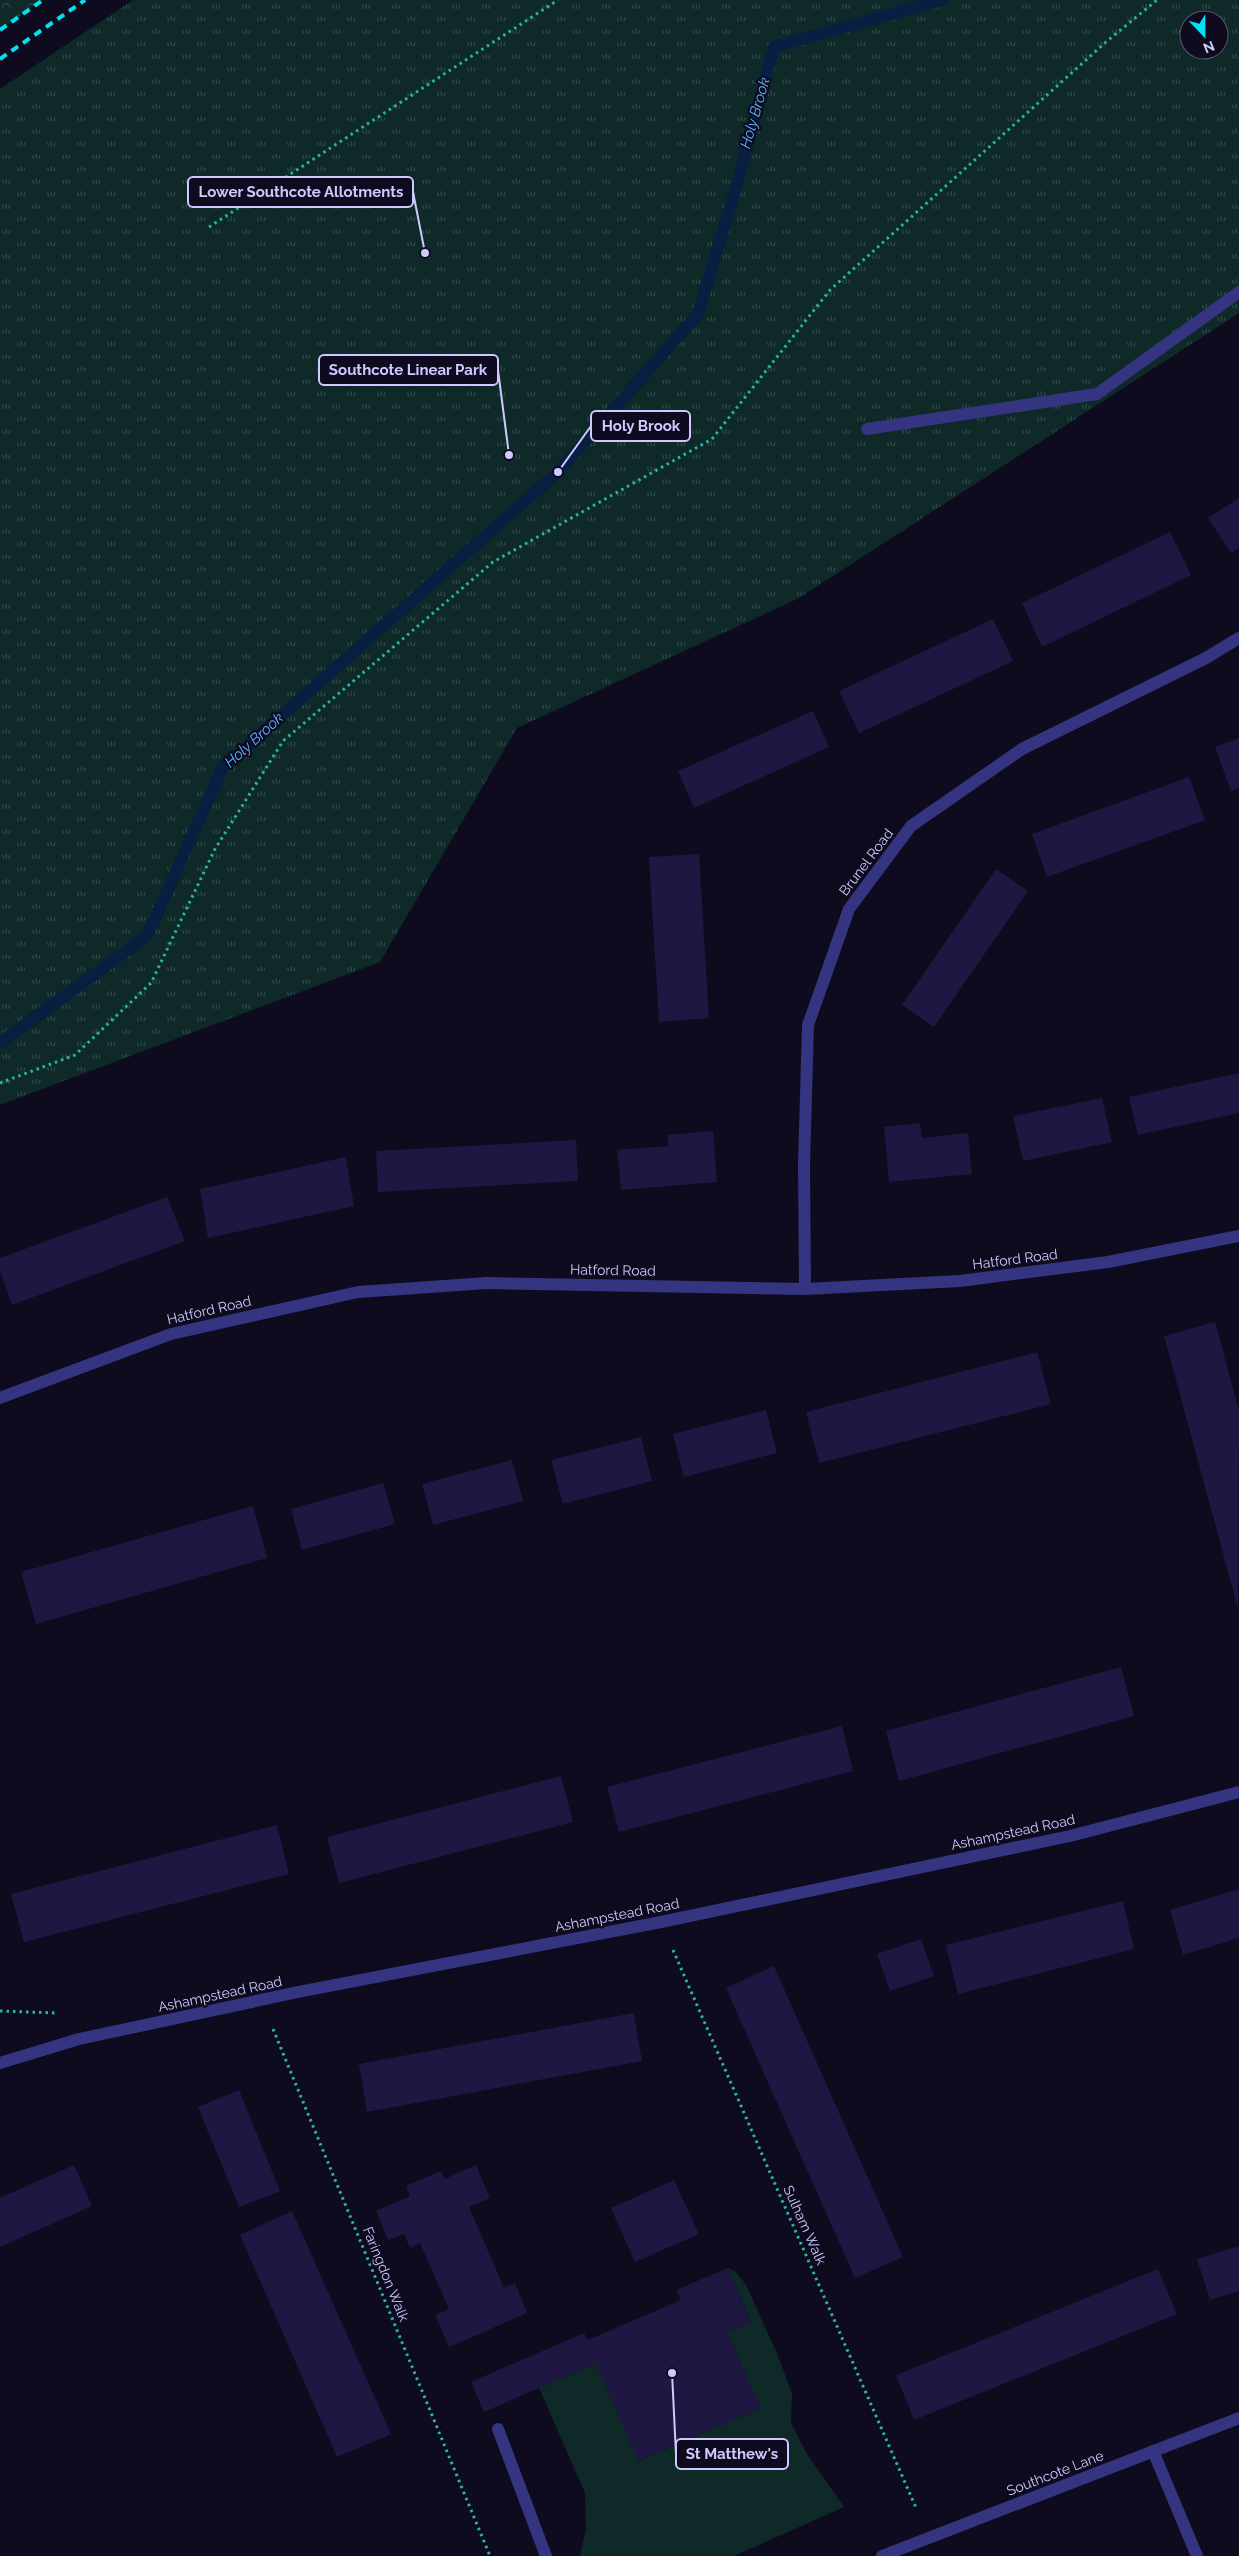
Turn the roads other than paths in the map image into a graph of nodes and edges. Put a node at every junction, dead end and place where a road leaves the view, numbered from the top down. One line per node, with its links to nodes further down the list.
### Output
1 (1239, 292): 2 (street)
2 (867, 429)
3 (1239, 638): 5 (street, Brunel Road)
4 (1239, 1236): 5 (street, Hatford Road)
5 (805, 1289): 6 (street, Hatford Road)
6 (0, 1398)
7 (1239, 1792): 8 (street, Ashampstead Road)
8 (0, 2063)
9 (1239, 2418): 11 (street, Southcote Lane)
10 (498, 2429): 12 (street)
11 (1153, 2451): 13 (street, Southcote Lane); 14 (street)
12 (546, 2556)
13 (882, 2556)
14 (1197, 2556)

